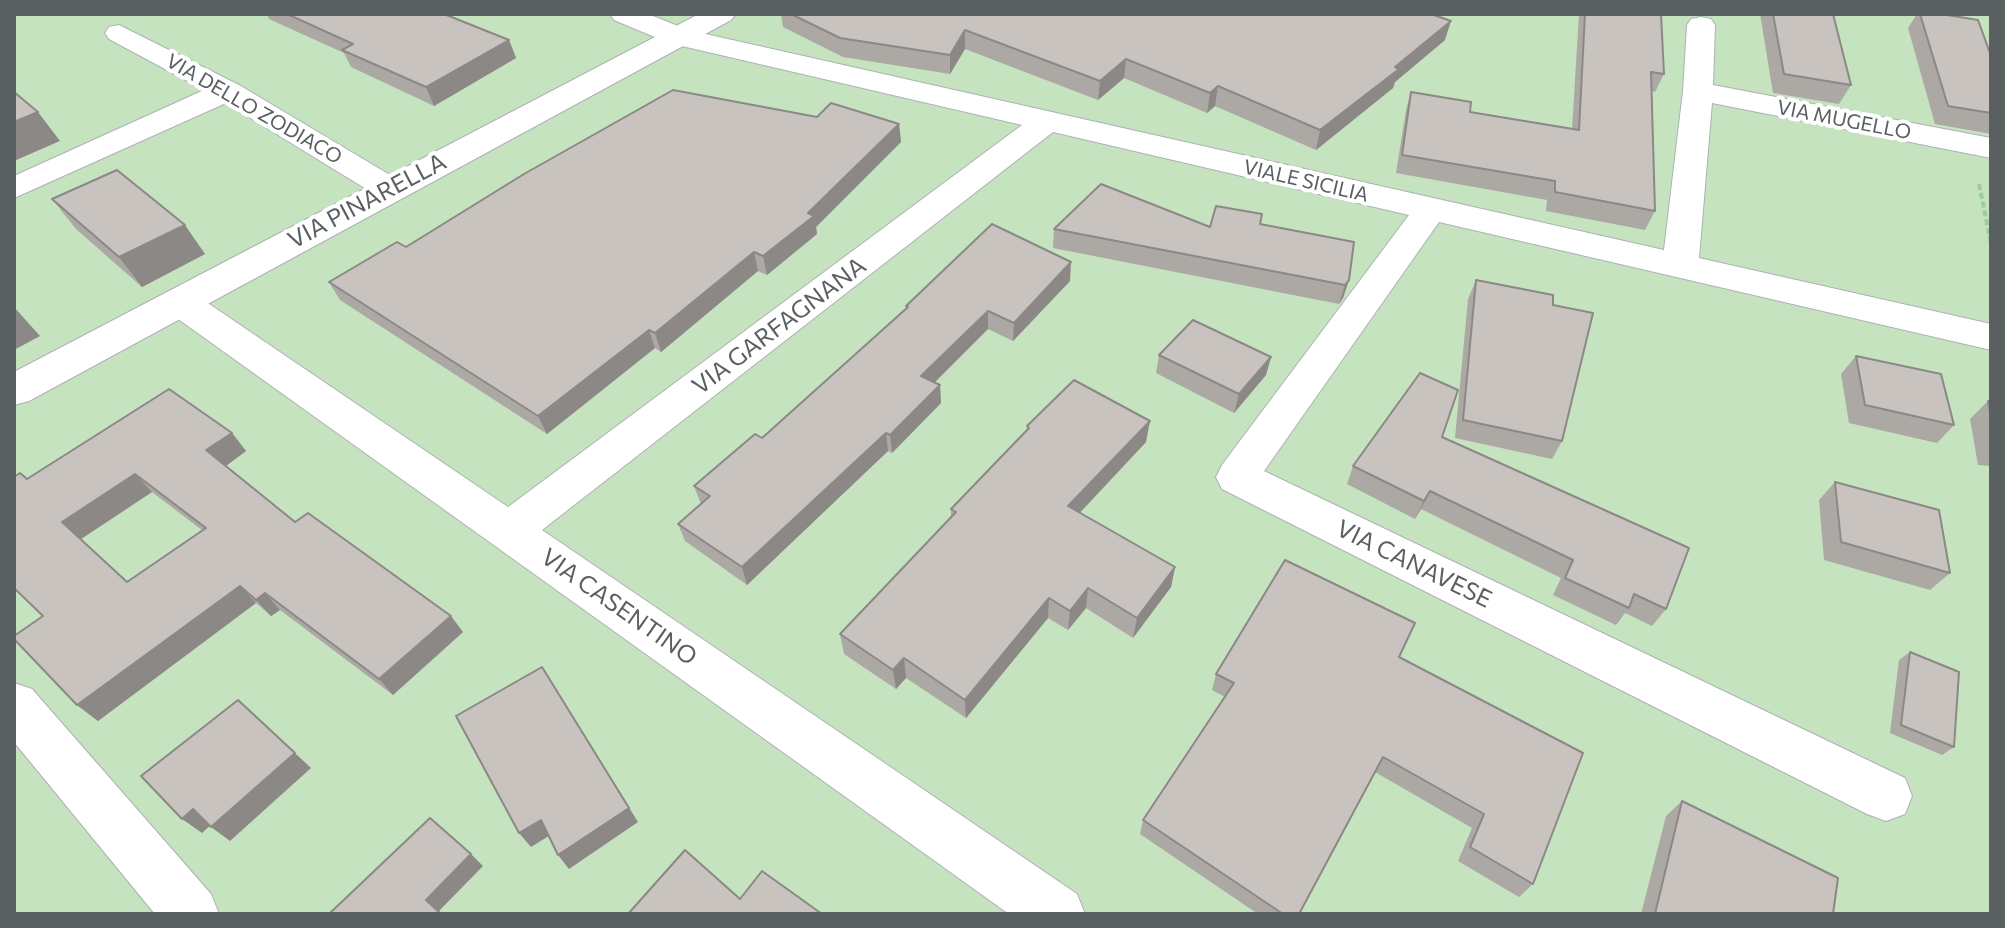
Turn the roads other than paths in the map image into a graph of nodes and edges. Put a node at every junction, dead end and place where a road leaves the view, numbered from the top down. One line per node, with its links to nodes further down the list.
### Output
1 (624, 14): 5 (street, VIALE SICILIA)
2 (721, 14): 5 (street, VIA PINARELLA)
3 (1701, 25): 7 (street)
4 (119, 33): 6 (street, VIA DELLO ZODIACO)
5 (679, 37): 8 (street, VIALE SICILIA); 11 (street, VIA PINARELLA)
6 (228, 91): 10 (street); 11 (street, VIA DELLO ZODIACO)
7 (1698, 91): 9 (street, VIA MUGELLO); 13 (street)
8 (1048, 121): 12 (street, VIALE SICILIA); 17 (street, VIA GARFAGNANA)
9 (1985, 147)
10 (14, 188)
11 (388, 188): 14 (street, VIA PINARELLA)
12 (1430, 211): 13 (street, VIALE SICILIA); 19 (street, VIA CANAVESE)
13 (1680, 266): 15 (street, VIALE SICILIA)
14 (180, 302): 16 (street, VIA PINARELLA); 17 (street, VIA CASENTINO)
15 (1991, 337)
16 (14, 390)
17 (510, 530): 21 (street, VIA CASENTINO)
18 (14, 705): 20 (street)
19 (1886, 796)
20 (191, 914)
21 (1057, 914)

